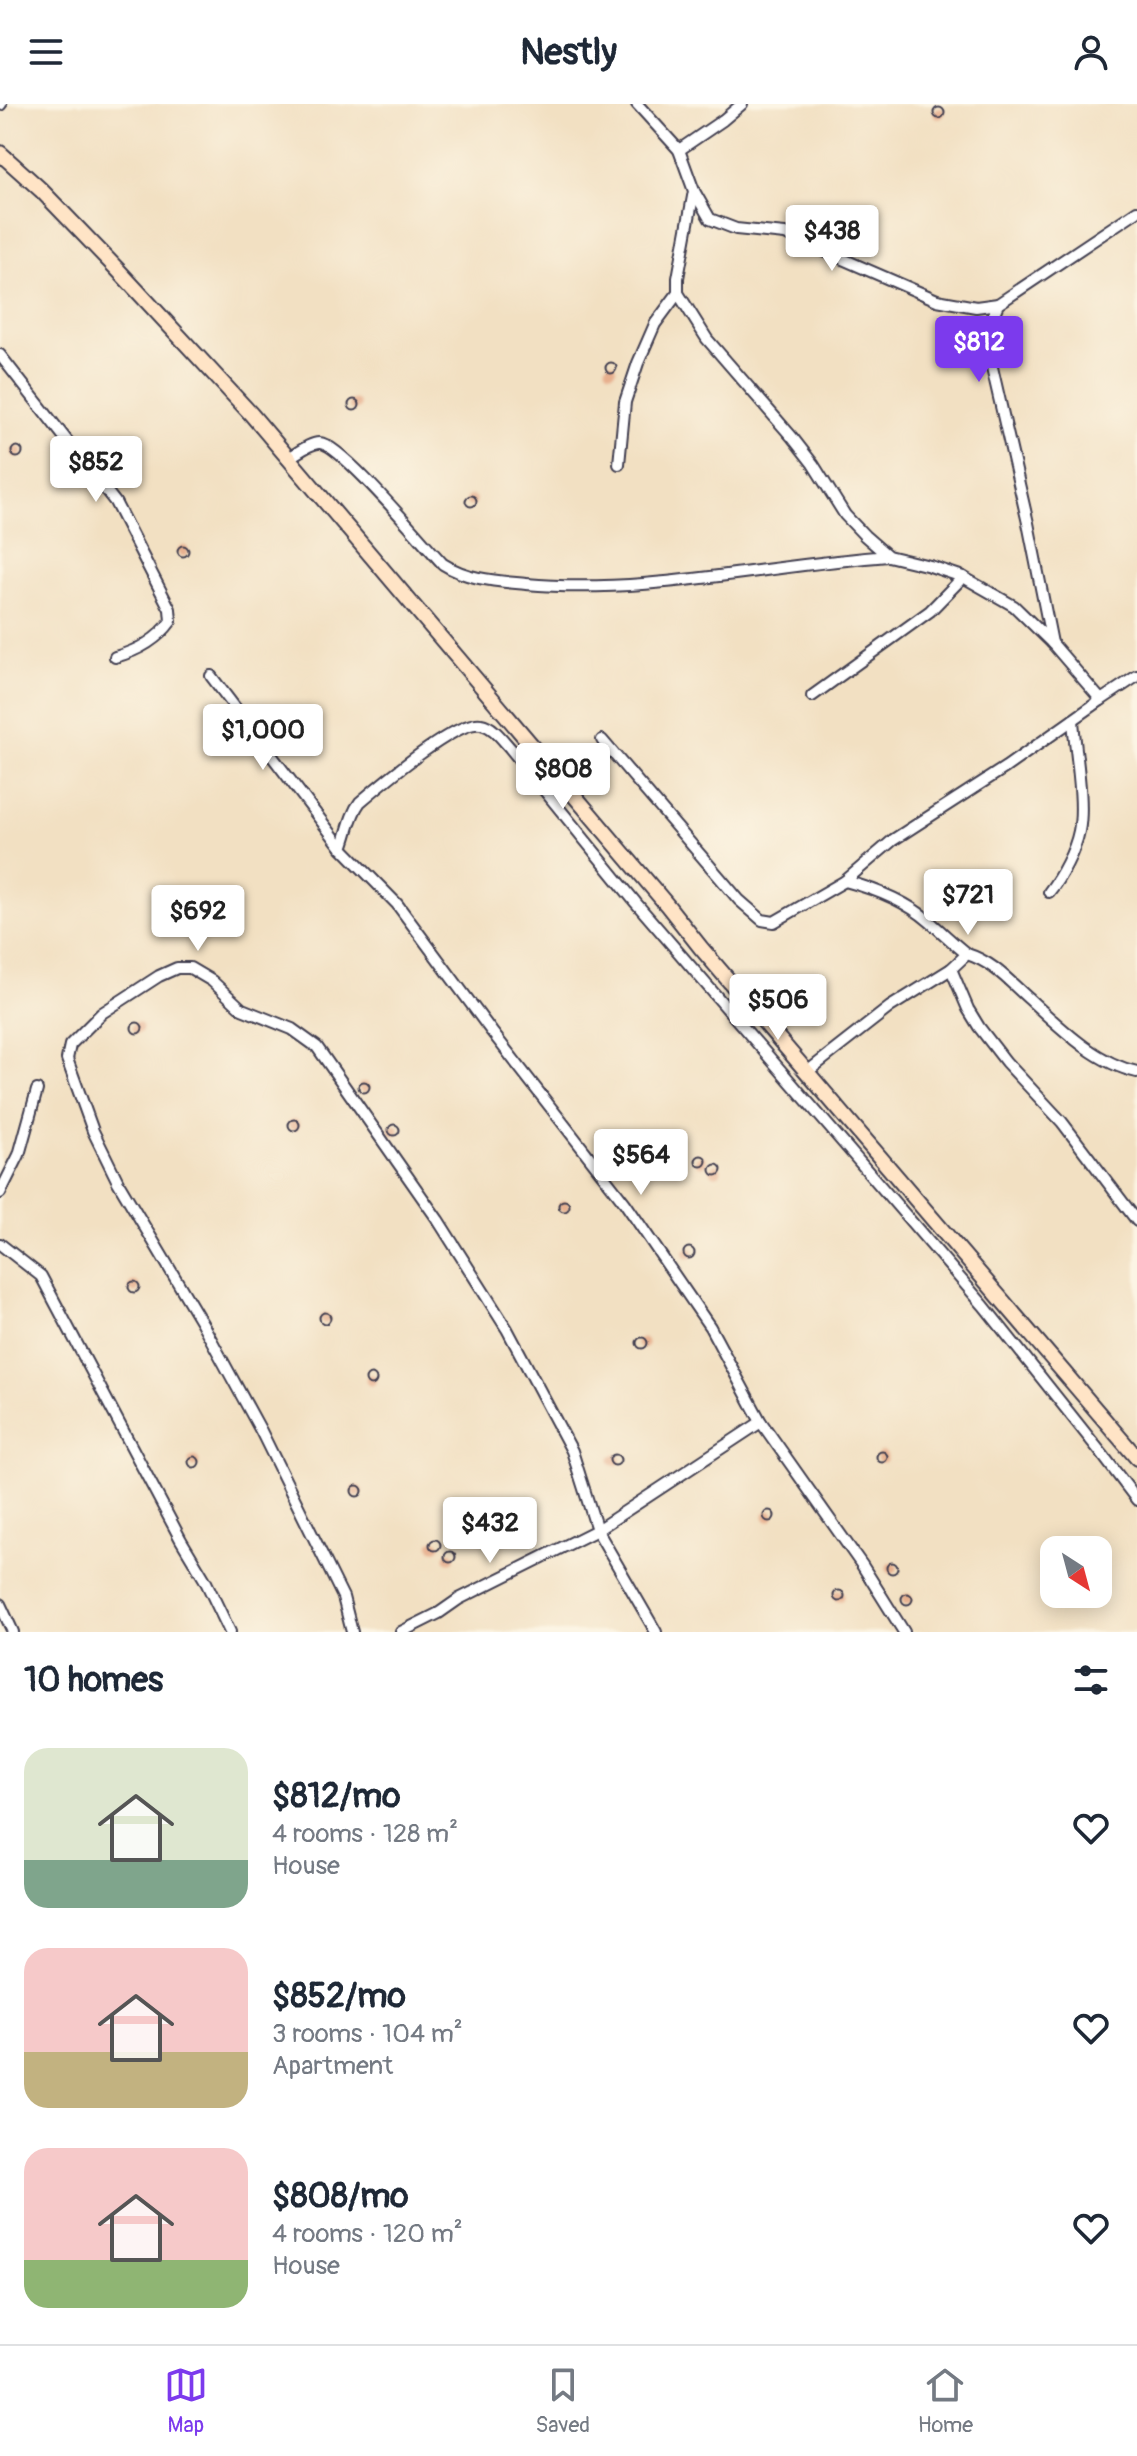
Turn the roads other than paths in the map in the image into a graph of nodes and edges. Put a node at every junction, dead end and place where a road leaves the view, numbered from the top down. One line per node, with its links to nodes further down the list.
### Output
1 (637, 104): 3 (street)
2 (742, 104): 3 (street)
3 (679, 150): 5 (street)
4 (0, 153): 10 (street)
5 (694, 191): 7 (street); 8 (street)
6 (1137, 211): 8 (street)
7 (678, 293): 11 (street); 12 (street)
8 (998, 304): 14 (street)
9 (0, 355): 15 (street)
10 (287, 459): 12 (street); 27 (street)
11 (619, 464)
12 (888, 556): 13 (street)
13 (963, 577): 14 (street); 18 (street)
14 (1052, 643): 19 (street)
15 (115, 657)
16 (211, 676): 22 (street)
17 (1137, 676): 19 (street)
18 (812, 696)
19 (1101, 700): 20 (street)
20 (1073, 720): 23 (street); 24 (street)
21 (602, 740): 23 (street)
22 (342, 848): 28 (street); 35 (street)
23 (845, 881): 25 (street)
24 (1049, 892)
25 (967, 954): 26 (street); 30 (street)
26 (951, 969): 29 (street); 33 (street)
27 (743, 997): 28 (street); 29 (street)
28 (727, 1008): 37 (street)
29 (807, 1072): 36 (street)
30 (1137, 1072)
31 (37, 1090): 32 (street)
32 (0, 1193)
33 (1137, 1221)
34 (0, 1244): 42 (street)
35 (761, 1422): 38 (street); 45 (street)
36 (1137, 1458)
37 (1137, 1500)
38 (597, 1530): 40 (street); 43 (street); 44 (street)
39 (0, 1604): 41 (street)
40 (653, 1631)
41 (13, 1632)
42 (230, 1632)
43 (352, 1632)
44 (401, 1632)
45 (904, 1632)

